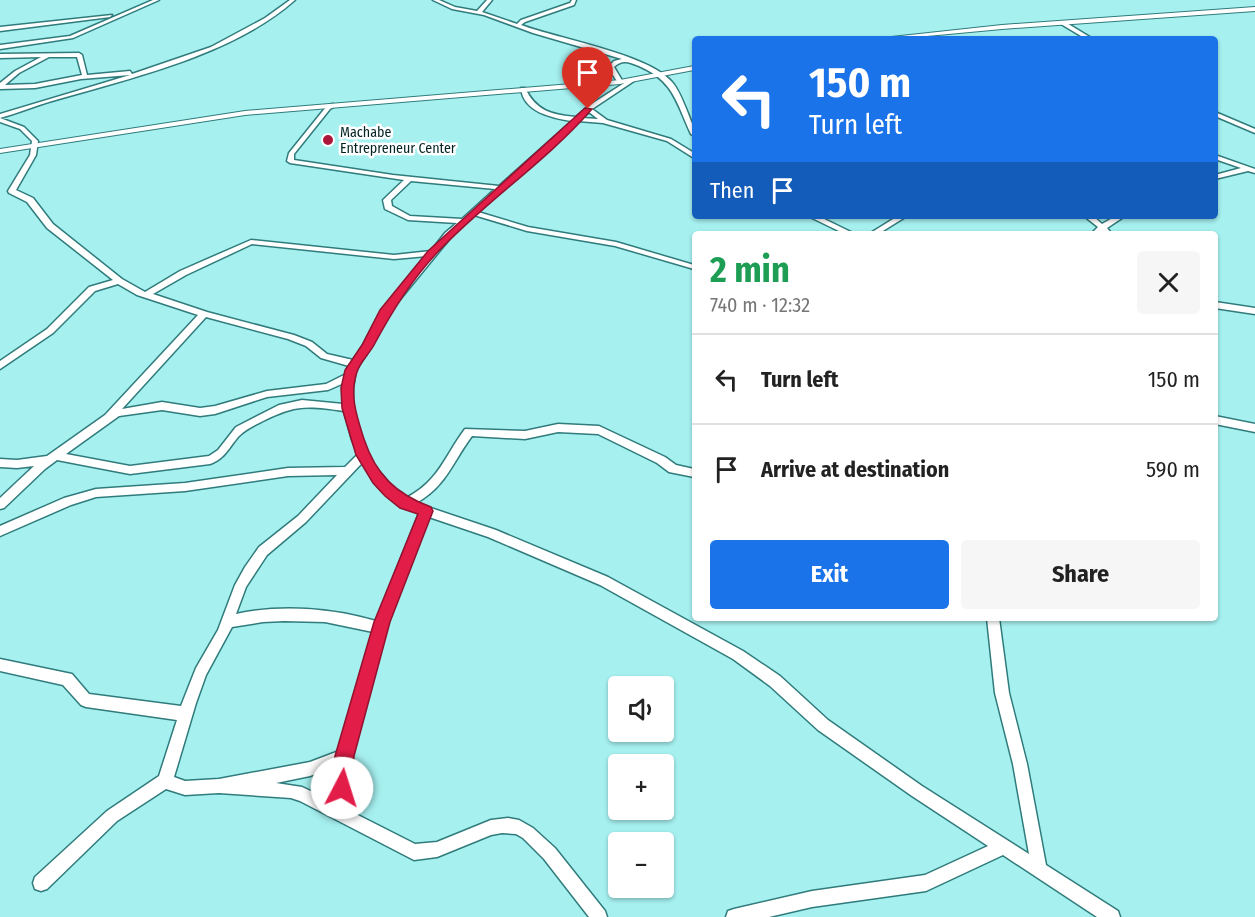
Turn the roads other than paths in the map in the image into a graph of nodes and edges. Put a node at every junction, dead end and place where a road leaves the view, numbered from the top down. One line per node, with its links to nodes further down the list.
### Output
1 (157, 0): 8 (street)
2 (293, 0): 19 (street)
3 (435, 0): 7 (street)
4 (490, 0): 7 (street)
5 (574, 0): 10 (street)
6 (1255, 9): 9 (street)
7 (478, 13): 10 (street)
8 (122, 15): 11 (street); 14 (street)
9 (1063, 23): 12 (street); 13 (street)
10 (518, 25): 18 (street)
11 (0, 29)
12 (911, 36)
13 (1085, 36)
14 (68, 38): 15 (street); 17 (street)
15 (0, 47)
16 (0, 56): 17 (street)
17 (48, 56): 21 (street); 23 (street)
18 (628, 59): 22 (street); 25 (street)
19 (159, 65): 23 (street); 31 (street)
20 (692, 68): 22 (street)
21 (17, 72): 24 (street); 26 (street)
22 (661, 74): 25 (street); 34 (street)
23 (85, 76): 26 (street)
24 (0, 78)
25 (625, 82): 27 (street); 29 (street)
26 (0, 86)
27 (523, 89): 28 (street); 32 (street)
28 (334, 105): 36 (street); 42 (street)
29 (588, 109): 32 (street); 33 (street)
30 (1218, 115): 35 (street)
31 (0, 118): 36 (street)
32 (577, 120): 33 (street); 43 (street)
33 (605, 121): 38 (street)
34 (692, 130)
35 (1255, 131)
36 (36, 145): 37 (street); 56 (street)
37 (0, 151)
38 (692, 155)
39 (1218, 158): 40 (street)
40 (1253, 168): 41 (street)
41 (1218, 176)
42 (409, 179): 43 (street); 44 (street)
43 (501, 189): 44 (street)
44 (469, 217): 54 (street); 55 (street)
45 (818, 219): 50 (street)
46 (898, 219): 51 (street)
47 (1092, 219): 49 (street)
48 (1115, 219): 49 (street)
49 (1102, 226): 52 (street); 53 (street)
50 (844, 231)
51 (878, 231)
52 (1098, 231)
53 (1106, 231)
54 (432, 253): 57 (street); 61 (street)
55 (692, 266)
56 (119, 281): 57 (street); 62 (street)
57 (146, 295): 60 (street)
58 (1218, 306): 59 (street)
59 (1255, 311)
60 (204, 314): 61 (street); 65 (street)
61 (354, 364): 63 (street)
62 (0, 366)
63 (349, 376): 64 (street); 65 (street)
64 (348, 408): 68 (street); 69 (street)
65 (109, 416): 69 (street)
66 (1218, 421): 67 (street)
67 (1255, 428)
68 (363, 455): 71 (street); 73 (street)
69 (53, 458): 70 (street); 74 (street)
70 (0, 463)
71 (347, 471): 76 (street); 78 (street)
72 (692, 473): 73 (street)
73 (405, 504): 75 (street)
74 (0, 505)
75 (426, 511): 79 (street); 86 (street)
76 (0, 531)
77 (993, 621): 87 (street)
78 (228, 622): 79 (street); 81 (street)
79 (380, 628): 82 (street)
80 (0, 665): 81 (street)
81 (186, 714): 83 (street)
82 (345, 756): 84 (street); 85 (street)
83 (165, 781): 84 (street); 88 (street)
84 (219, 786): 85 (street)
85 (338, 812): 89 (street)
86 (1003, 847): 87 (street); 90 (street)
87 (1040, 869): 91 (street)
88 (41, 883)
89 (599, 917)
90 (734, 917)
91 (1112, 917)

